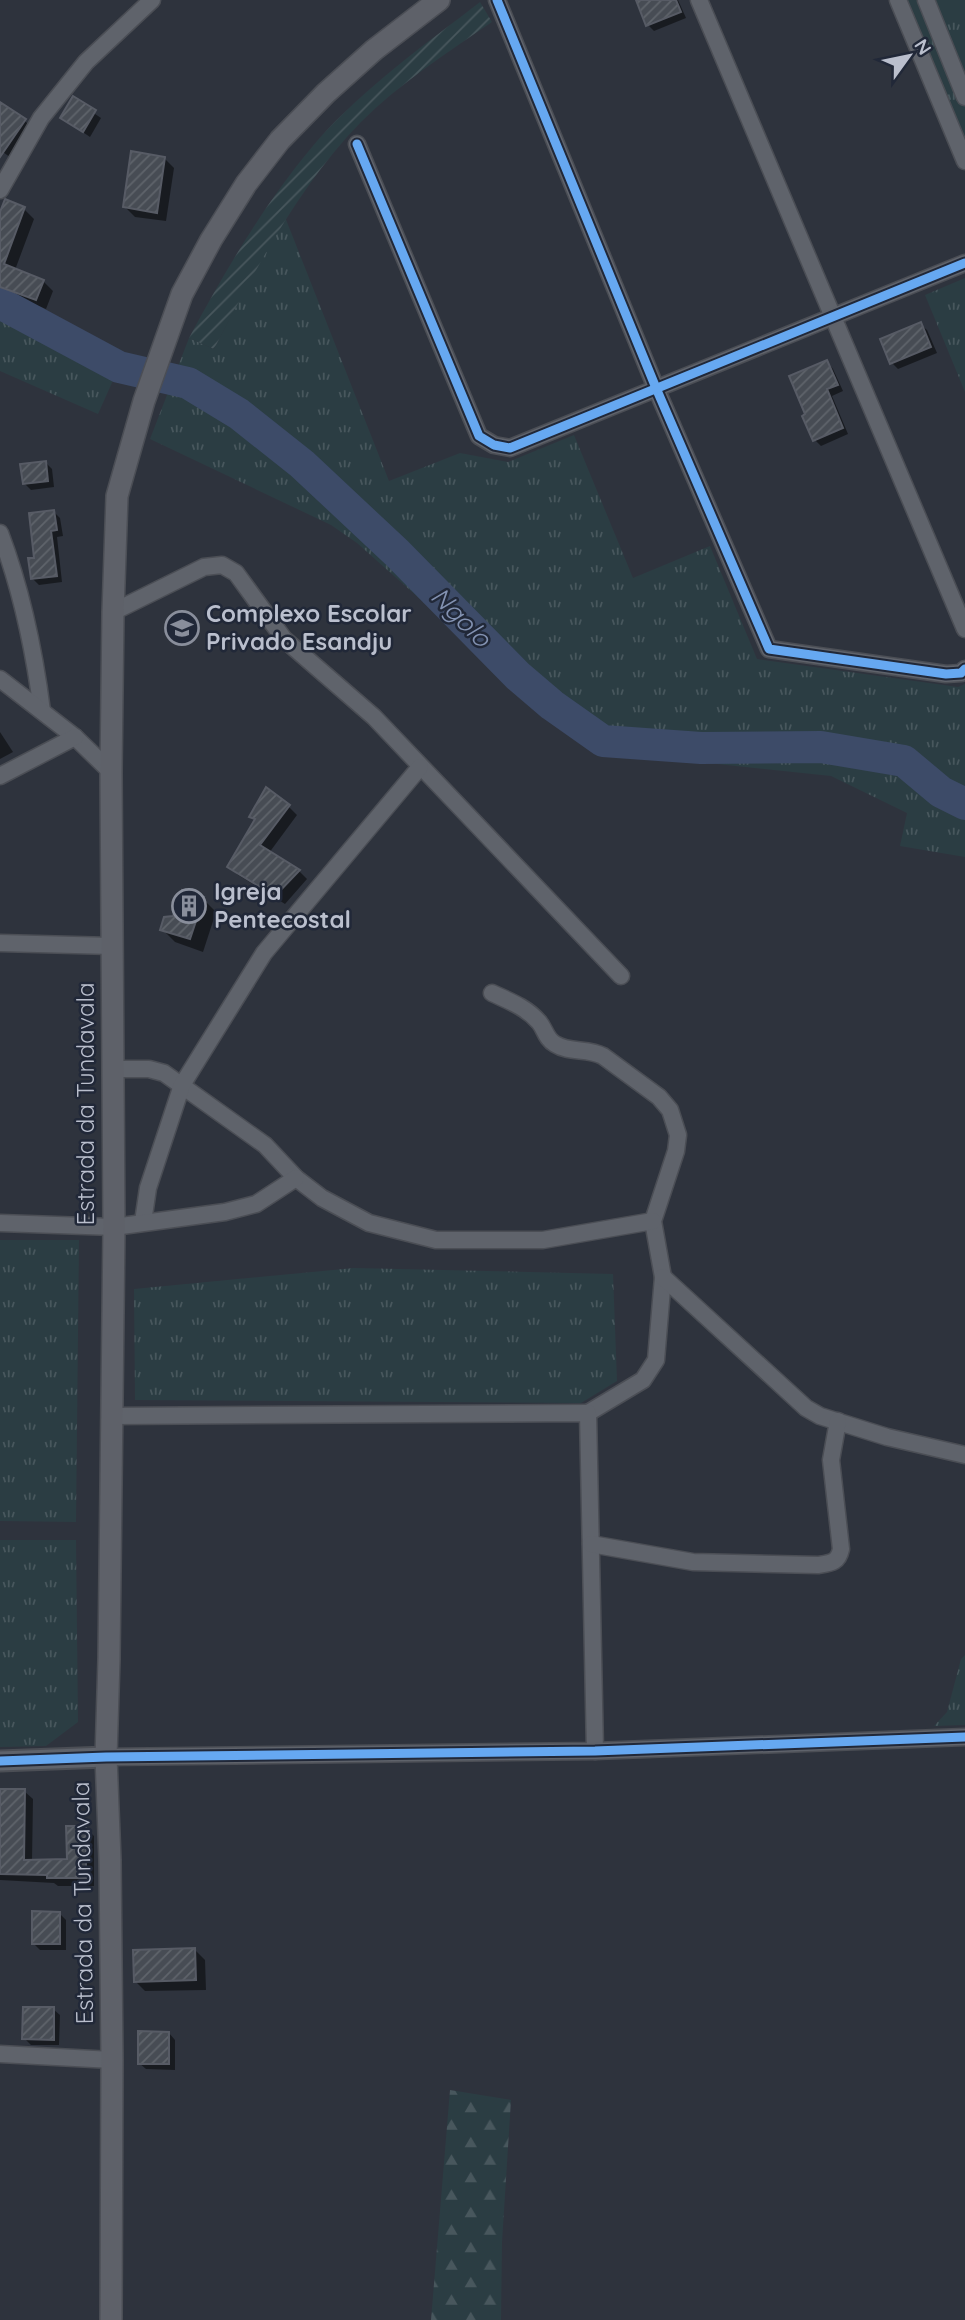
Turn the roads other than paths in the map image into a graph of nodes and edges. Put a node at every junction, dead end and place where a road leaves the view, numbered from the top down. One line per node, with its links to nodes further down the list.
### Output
1 (152, 0): 10 (street)
2 (497, 0): 13 (street)
3 (699, 0): 12 (street)
4 (898, 0): 9 (street)
5 (926, 0): 7 (street)
6 (436, 1): 15 (main road, Estrada da Tundavala)
7 (965, 97)
8 (357, 144): 13 (street)
9 (965, 161)
10 (0, 190)
11 (965, 263): 12 (street)
12 (832, 316): 13 (street); 16 (street)
13 (656, 388): 17 (street)
14 (0, 533): 19 (street)
15 (113, 612): 21 (street); 22 (main road, Estrada da Tundavala)
16 (965, 629)
17 (965, 669)
18 (0, 679): 19 (street)
19 (43, 711): 20 (street)
20 (75, 737): 22 (street); 23 (street)
21 (420, 767): 26 (street); 29 (street)
22 (111, 772): 25 (main road, Estrada da Tundavala)
23 (0, 776)
24 (0, 943): 25 (street)
25 (111, 946): 28 (main road, Estrada da Tundavala)
26 (621, 976)
27 (492, 993): 31 (street)
28 (113, 1069): 29 (street); 34 (main road, Estrada da Tundavala)
29 (182, 1085): 30 (street); 32 (street)
30 (296, 1178): 31 (street); 32 (street)
31 (653, 1221): 35 (street)
32 (143, 1222): 34 (street)
33 (0, 1223): 34 (street)
34 (114, 1227): 37 (main road, Estrada da Tundavala)
35 (663, 1277): 36 (street); 38 (street)
36 (588, 1413): 37 (street); 40 (street)
37 (111, 1416): 43 (main road, Estrada da Tundavala)
38 (838, 1421): 39 (street); 40 (street)
39 (965, 1455)
40 (590, 1544): 42 (street)
41 (965, 1737): 42 (street)
42 (595, 1751): 43 (street)
43 (106, 1757): 44 (street); 46 (main road, Estrada da Tundavala)
44 (0, 1760)
45 (0, 2054): 46 (street)
46 (112, 2060): 47 (main road, Estrada da Tundavala)
47 (111, 2320)

